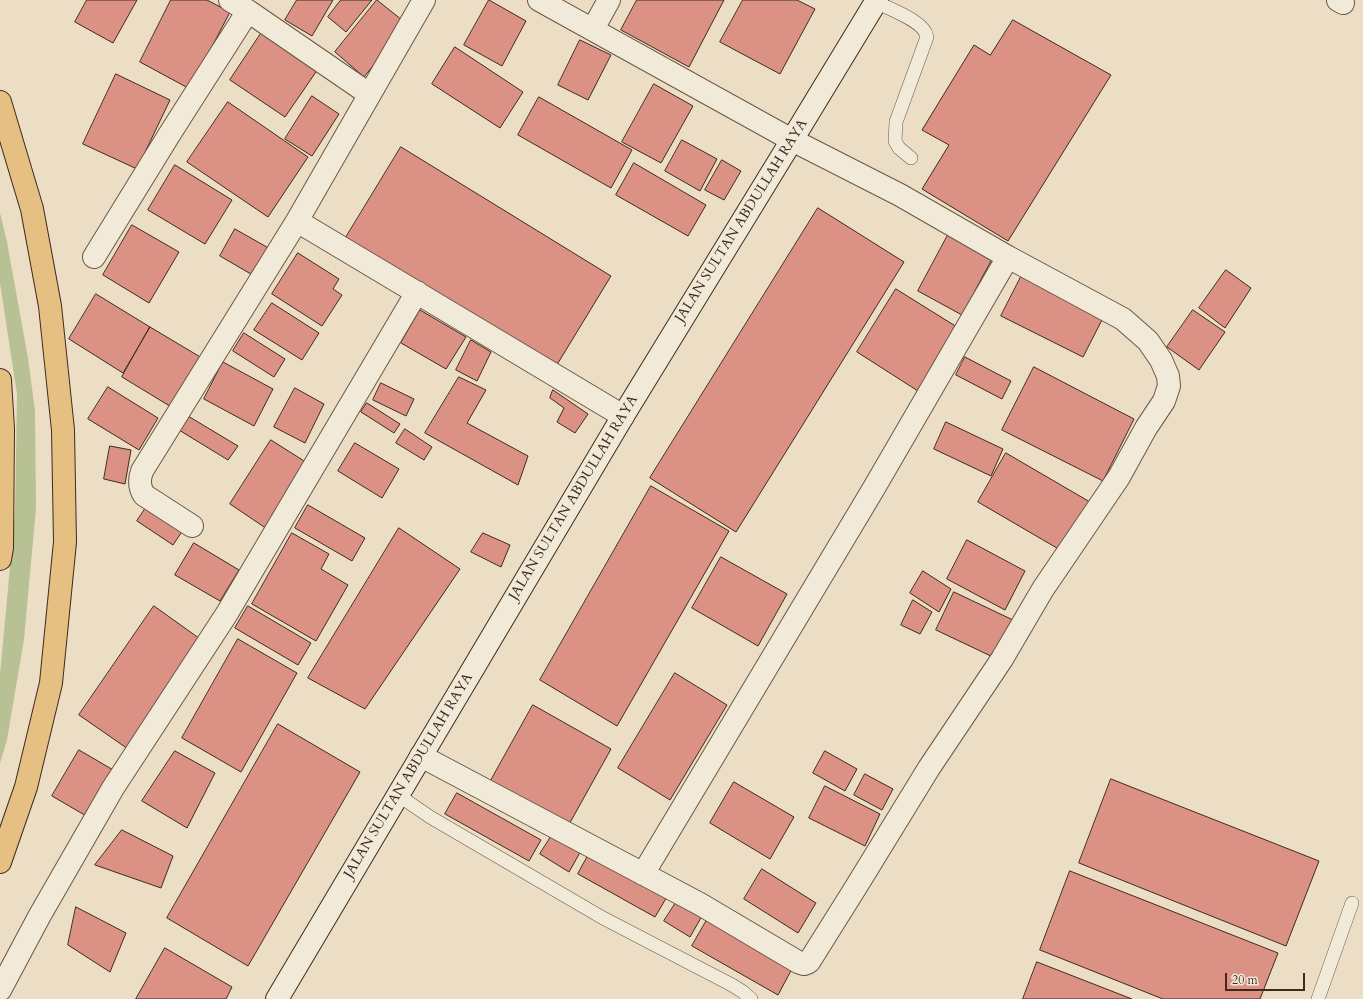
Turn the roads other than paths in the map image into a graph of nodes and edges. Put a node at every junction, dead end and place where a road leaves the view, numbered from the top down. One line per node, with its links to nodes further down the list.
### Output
1 (424, 0): 7 (street)
2 (539, 0): 6 (street)
3 (609, 0): 6 (street)
4 (876, 1): 9 (street, JALAN SULTAN ABDULLAH RAYA); 10 (lane)
5 (239, 6): 7 (street); 12 (street)
6 (593, 29): 9 (street)
7 (368, 94): 11 (street)
8 (0, 102): 21 (highway)
9 (792, 140): 13 (street); 16 (street, JALAN SULTAN ABDULLAH RAYA)
10 (911, 158)
11 (296, 221): 14 (street); 17 (street)
12 (94, 257)
13 (1008, 257): 22 (street); 22 (street)
14 (417, 292): 16 (street); 24 (street)
15 (0, 380): 18 (highway)
16 (623, 416): 19 (street, JALAN SULTAN ABDULLAH RAYA)
17 (192, 526)
18 (0, 559)
19 (421, 756): 20 (street, JALAN SULTAN ABDULLAH RAYA); 22 (street)
20 (398, 795): 25 (street, JALAN SULTAN ABDULLAH RAYA); 26 (lane)
21 (0, 862)
22 (643, 874)
23 (1352, 903): 27 (lane)
24 (0, 990)
25 (277, 999)
26 (751, 999)
27 (1318, 999)

